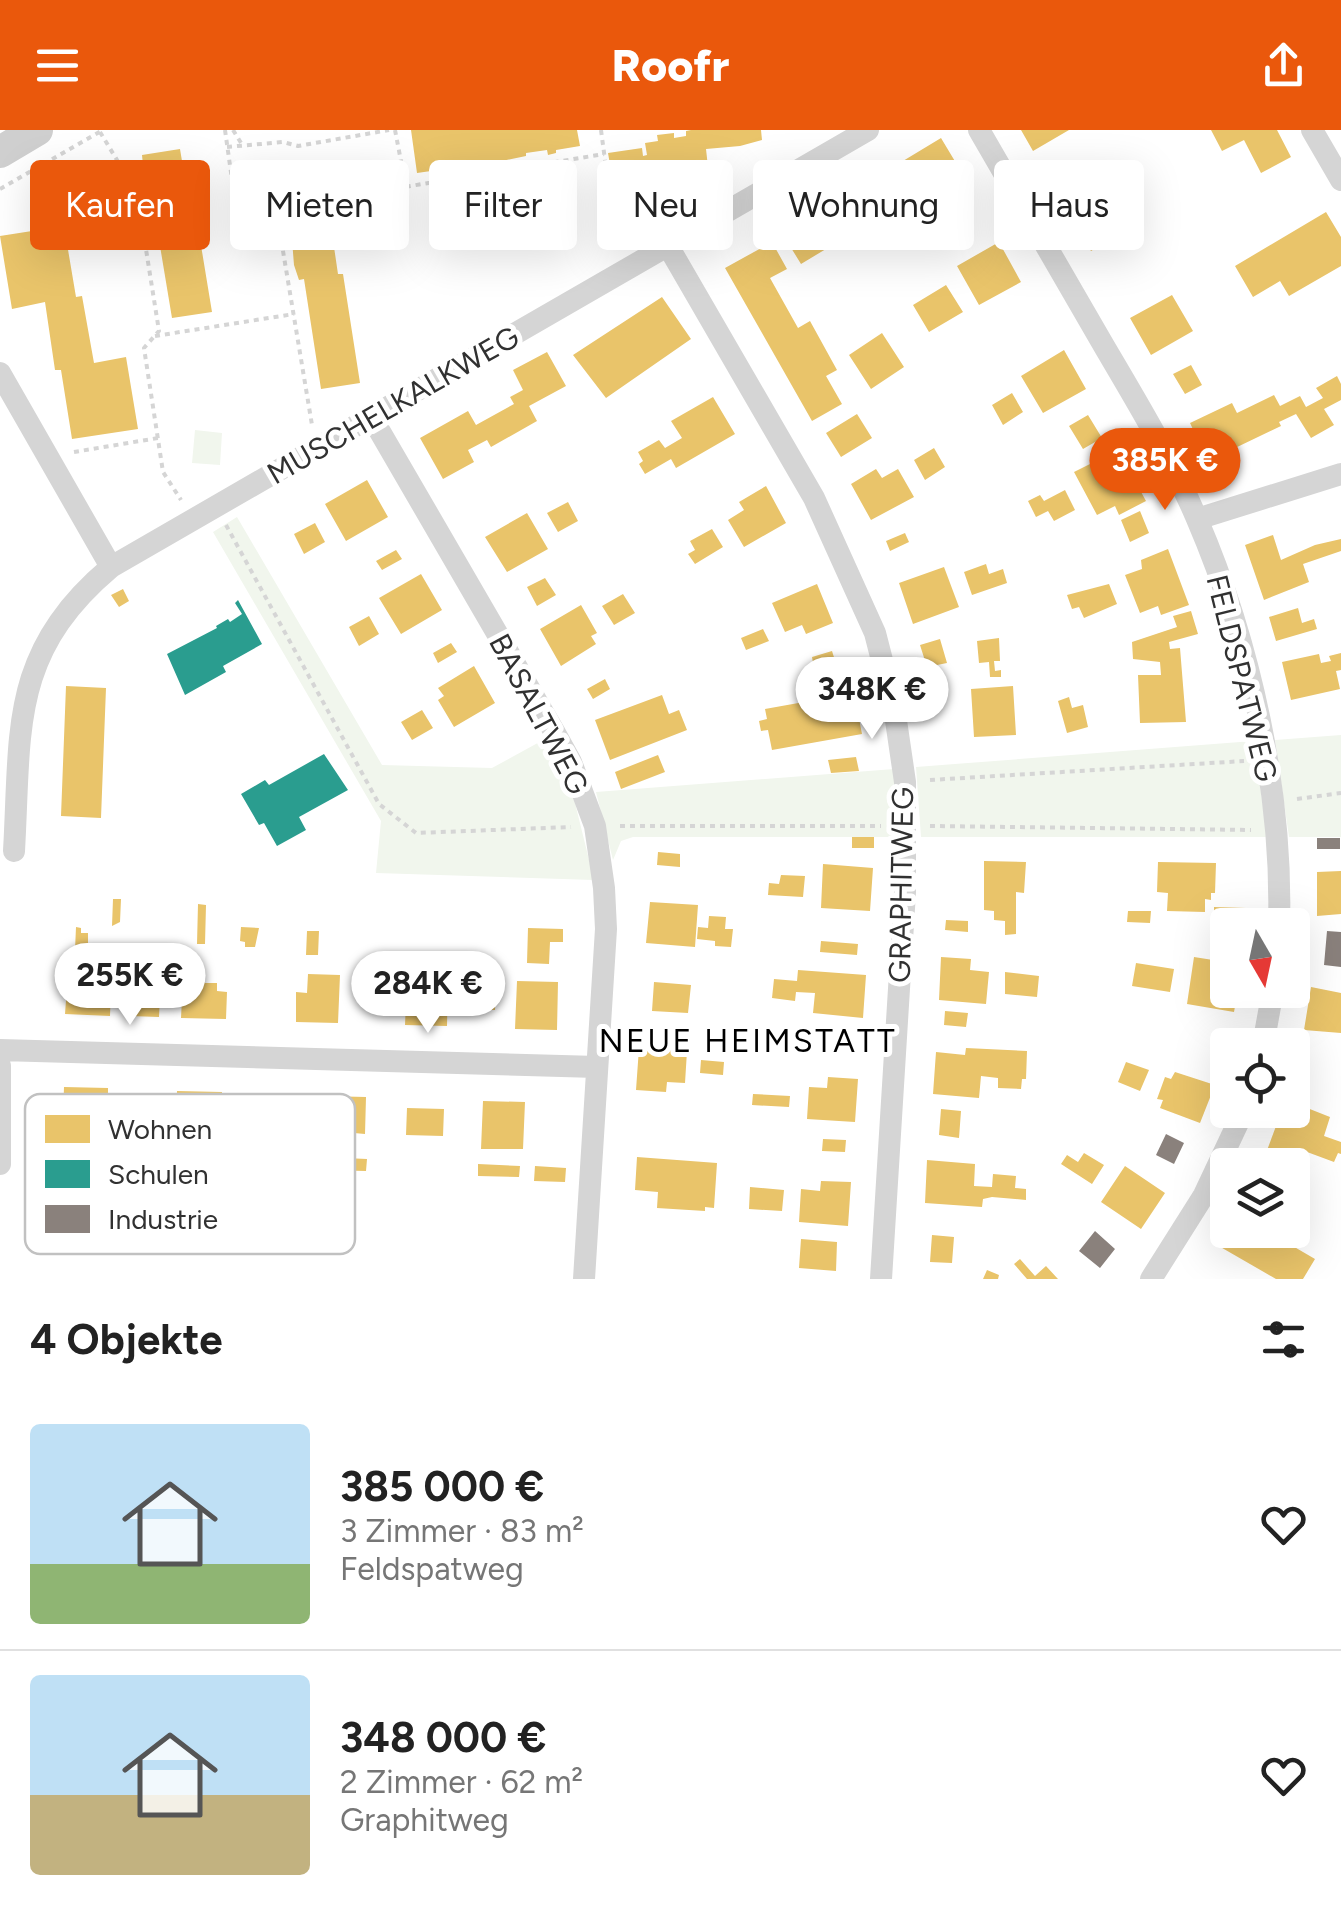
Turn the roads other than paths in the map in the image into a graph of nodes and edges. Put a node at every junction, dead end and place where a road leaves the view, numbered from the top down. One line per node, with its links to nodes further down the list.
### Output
1 (37, 130): 5 (main road)
2 (868, 130): 7 (street, MUSCHELKALKWEG)
3 (979, 130): 13 (street, FELDSPATWEG)
4 (1312, 130): 6 (street)
5 (0, 152)
6 (1341, 180)
7 (733, 208)
8 (661, 250): 11 (street, MUSCHELKALKWEG)
9 (670, 250): 23 (street, GRAPHITWEG)
10 (0, 373): 14 (street)
11 (372, 418): 14 (street, MUSCHELKALKWEG); 19 (street, BASALTWEG)
12 (1341, 474): 13 (street)
13 (1198, 519): 16 (street, FELDSPATWEG)
14 (111, 566): 15 (street, MUSCHELKALKWEG)
15 (14, 851)
16 (1279, 908)
17 (0, 1050): 19 (street)
18 (0, 1066): 21 (street)
19 (597, 1067): 22 (street, BASALTWEG)
20 (1236, 1128): 24 (street)
21 (0, 1164)
22 (584, 1279)
23 (880, 1279)
24 (1151, 1279)

